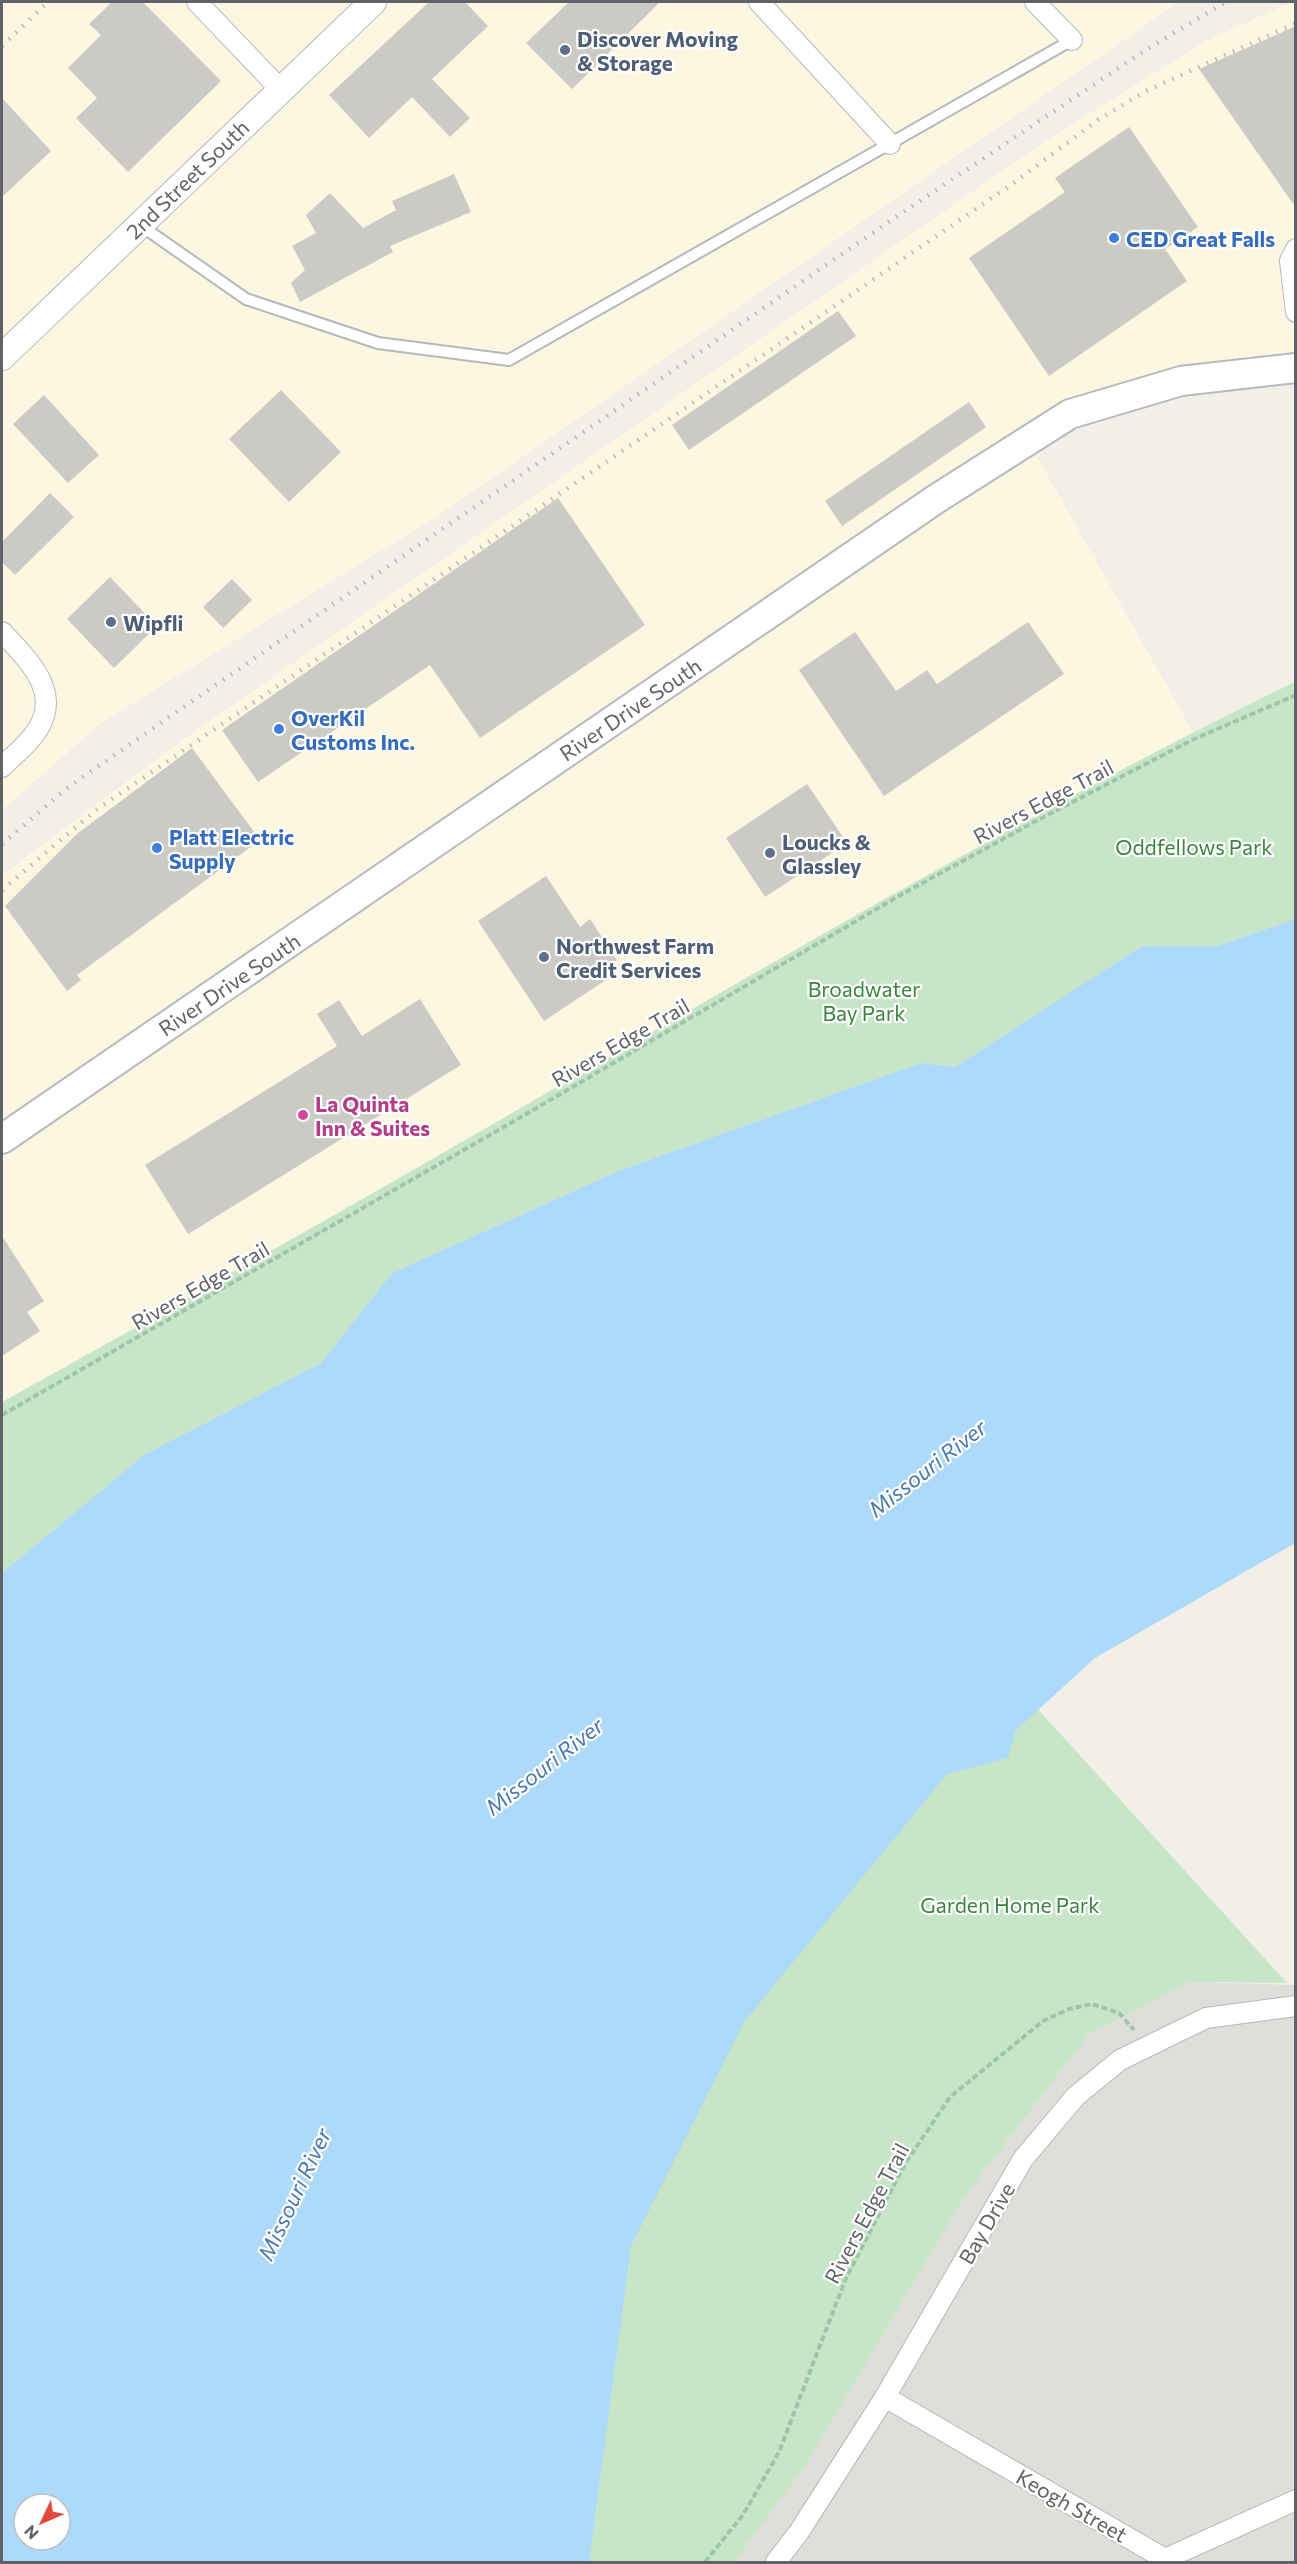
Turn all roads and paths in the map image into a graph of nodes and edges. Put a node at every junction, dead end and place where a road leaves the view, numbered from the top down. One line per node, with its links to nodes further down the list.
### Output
1 (197, 2): 6 (street)
2 (373, 2): 6 (street, 2nd Street South)
3 (759, 2): 7 (street)
4 (1035, 2): 5 (street)
5 (1072, 40): 7 (lane)
6 (280, 90): 8 (street, 2nd Street South)
7 (890, 144): 8 (lane)
8 (140, 225): 11 (street, 2nd Street South)
9 (1296, 249): 10 (street)
10 (1296, 312)
11 (2, 357)
12 (1296, 368): 16 (main road, River Drive South)
13 (2, 632): 15 (street)
14 (1296, 695): 17 (path, Rivers Edge Trail)
15 (2, 767)
16 (2, 1139)
17 (2, 1415)
18 (1296, 2006): 19 (street, Bay Drive)
19 (1146, 2047): 20 (street, Bay Drive); 23 (path, Rivers Edge Trail)
20 (885, 2397): 22 (street, Keogh Street); 24 (street, Bay Drive)
21 (1296, 2500): 22 (street, Keogh Street)
22 (1166, 2561)
23 (705, 2562)
24 (776, 2562)

